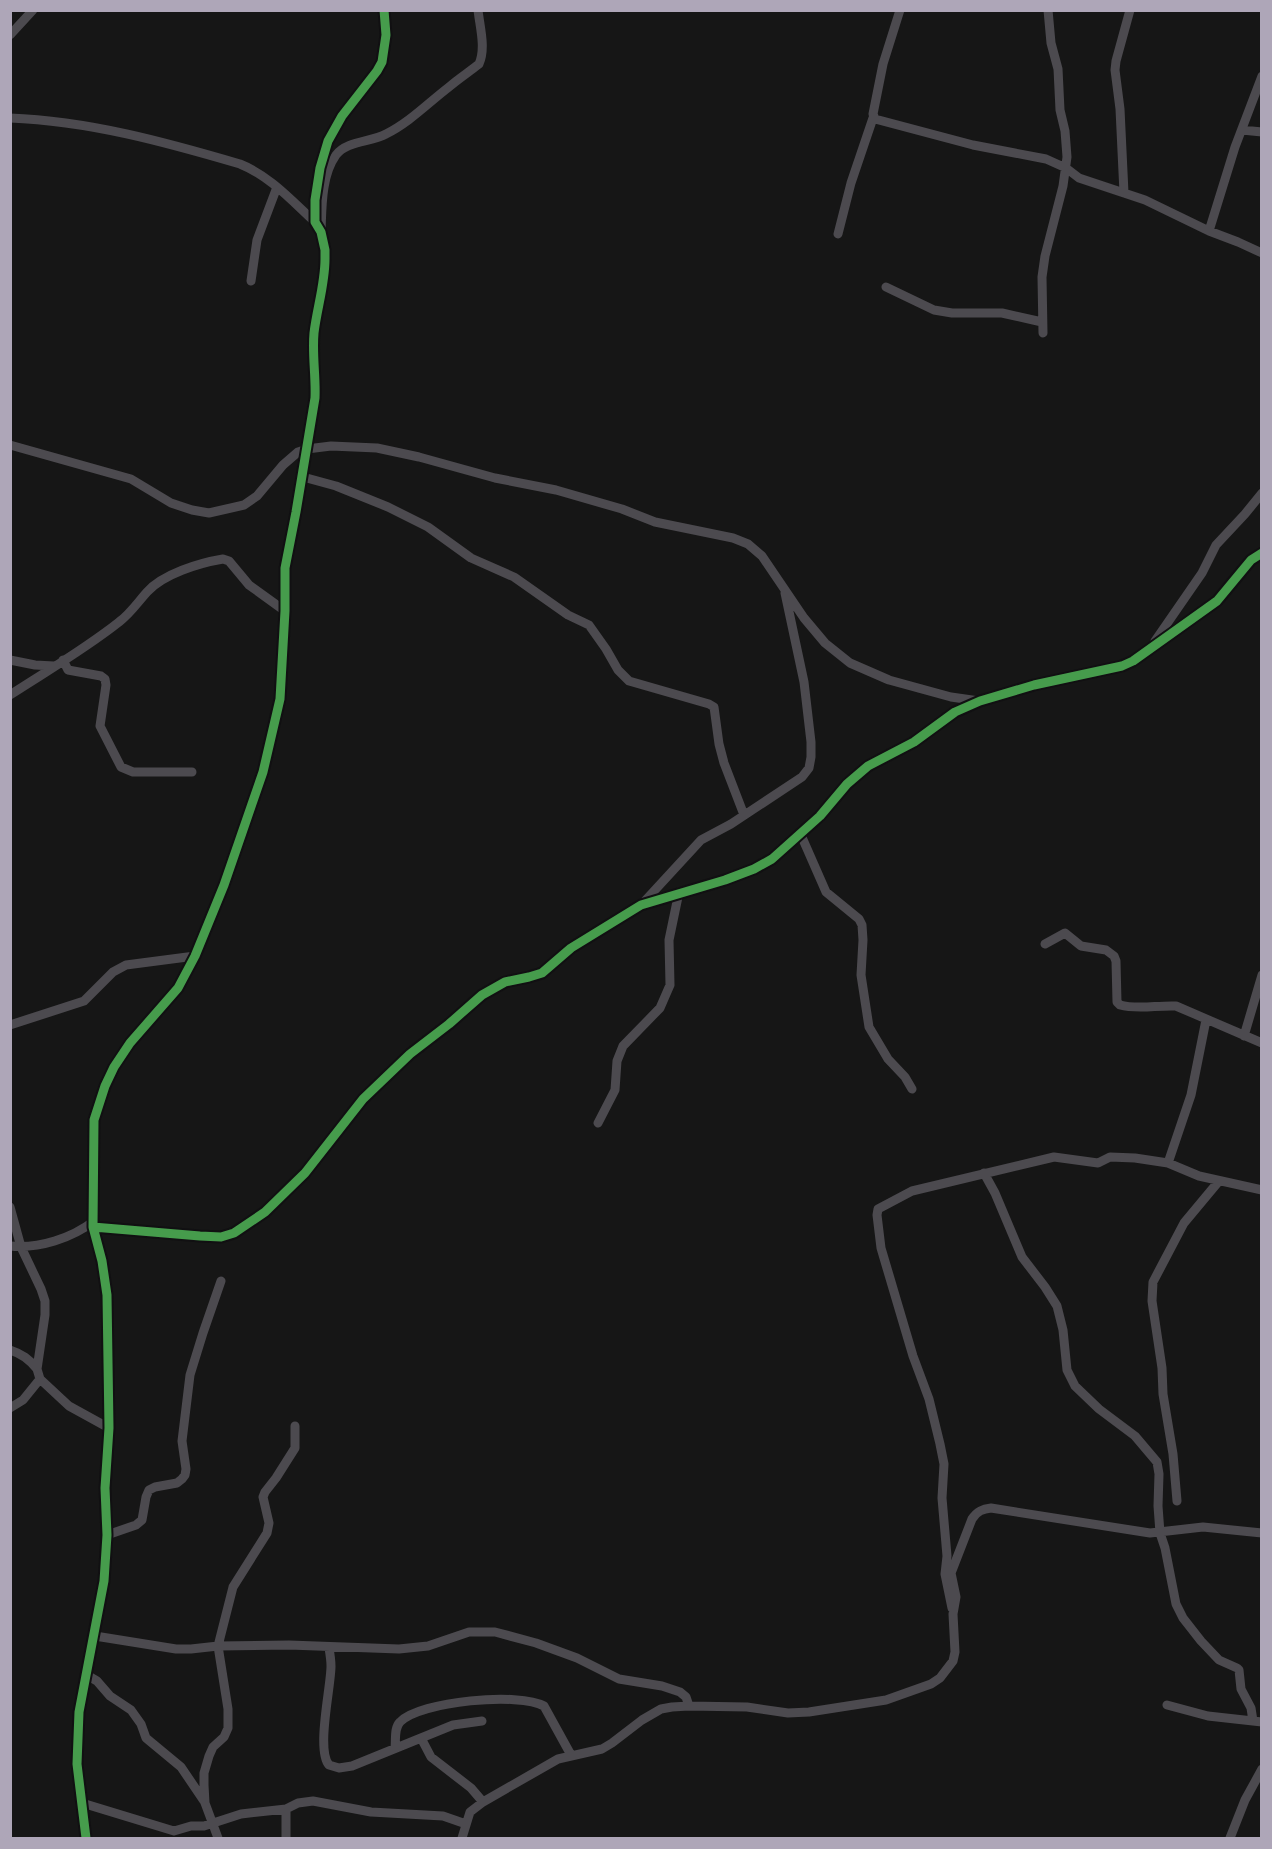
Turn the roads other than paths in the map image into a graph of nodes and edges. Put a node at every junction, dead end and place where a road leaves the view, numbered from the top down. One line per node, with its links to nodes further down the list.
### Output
1 (33, 10): 7 (street)
2 (384, 10): 16 (street)
3 (478, 10): 18 (street)
4 (900, 10): 10 (street)
5 (1048, 10): 13 (street)
6 (1130, 10): 15 (street)
7 (10, 35)
8 (1262, 76): 11 (street)
9 (10, 118): 14 (street)
10 (873, 118): 13 (street); 19 (street)
11 (1242, 130): 12 (street); 17 (street)
12 (1262, 132)
13 (1066, 168): 15 (street); 23 (street)
14 (277, 186): 16 (street); 21 (street)
15 (1124, 193): 17 (street)
16 (315, 222): 18 (street)
17 (1209, 231): 20 (street)
18 (321, 232): 26 (street)
19 (838, 234)
20 (1262, 253)
21 (250, 281)
22 (886, 287): 23 (street)
23 (1042, 322): 24 (street)
24 (1043, 333)
25 (10, 445): 26 (street)
26 (307, 448): 27 (street); 30 (street)
27 (303, 477): 31 (street); 39 (street)
28 (1262, 493): 32 (street)
29 (1262, 553): 32 (street)
30 (783, 587): 37 (street); 39 (street)
31 (285, 610): 34 (street); 44 (street)
32 (1149, 648): 37 (street)
33 (10, 660): 35 (street)
34 (63, 660): 35 (street); 38 (street)
35 (54, 666): 36 (street)
36 (10, 695)
37 (980, 701): 40 (street)
38 (192, 771)
39 (744, 814): 42 (street)
40 (801, 835): 41 (street); 50 (street)
41 (679, 892): 42 (street); 51 (street)
42 (641, 905): 57 (street)
43 (1045, 944): 46 (street)
44 (195, 956): 47 (street); 57 (street)
45 (1262, 975): 48 (street)
46 (1206, 1020): 48 (street); 52 (street)
47 (10, 1025)
48 (1244, 1036): 49 (street)
49 (1262, 1043)
50 (912, 1089)
51 (598, 1123)
52 (1168, 1163): 53 (street); 54 (street)
53 (984, 1173): 68 (street); 71 (street)
54 (1219, 1181): 55 (street); 67 (street)
55 (1262, 1190)
56 (10, 1207): 59 (street)
57 (94, 1224): 59 (street); 66 (street)
58 (10, 1246): 59 (street)
59 (21, 1247): 62 (street)
60 (221, 1281): 70 (street)
61 (10, 1350): 62 (street)
62 (37, 1369): 63 (street)
63 (40, 1379): 64 (street); 66 (street)
64 (10, 1408)
65 (295, 1426): 73 (street)
66 (109, 1428): 70 (street)
67 (1177, 1501)
68 (1160, 1533): 69 (street); 71 (street); 79 (street)
69 (1262, 1533)
70 (107, 1535): 72 (street)
71 (953, 1611): 77 (street)
72 (95, 1636): 73 (street); 75 (street)
73 (218, 1646): 74 (street); 86 (street)
74 (329, 1648): 77 (street); 81 (street)
75 (85, 1674): 85 (street); 86 (street)
76 (1167, 1705): 79 (street)
77 (689, 1706): 82 (street)
78 (482, 1721): 80 (street)
79 (1257, 1721)
80 (421, 1738): 81 (street); 84 (street)
81 (395, 1748): 82 (street)
82 (571, 1755): 84 (street)
83 (1262, 1768): 94 (street)
84 (483, 1802): 89 (street)
85 (82, 1803): 88 (street); 90 (street)
86 (205, 1803): 88 (street)
87 (286, 1809): 88 (street); 89 (street); 92 (street)
88 (212, 1823): 91 (street)
89 (466, 1824): 93 (street)
90 (86, 1839)
91 (218, 1839)
92 (286, 1839)
93 (462, 1839)
94 (1230, 1839)

